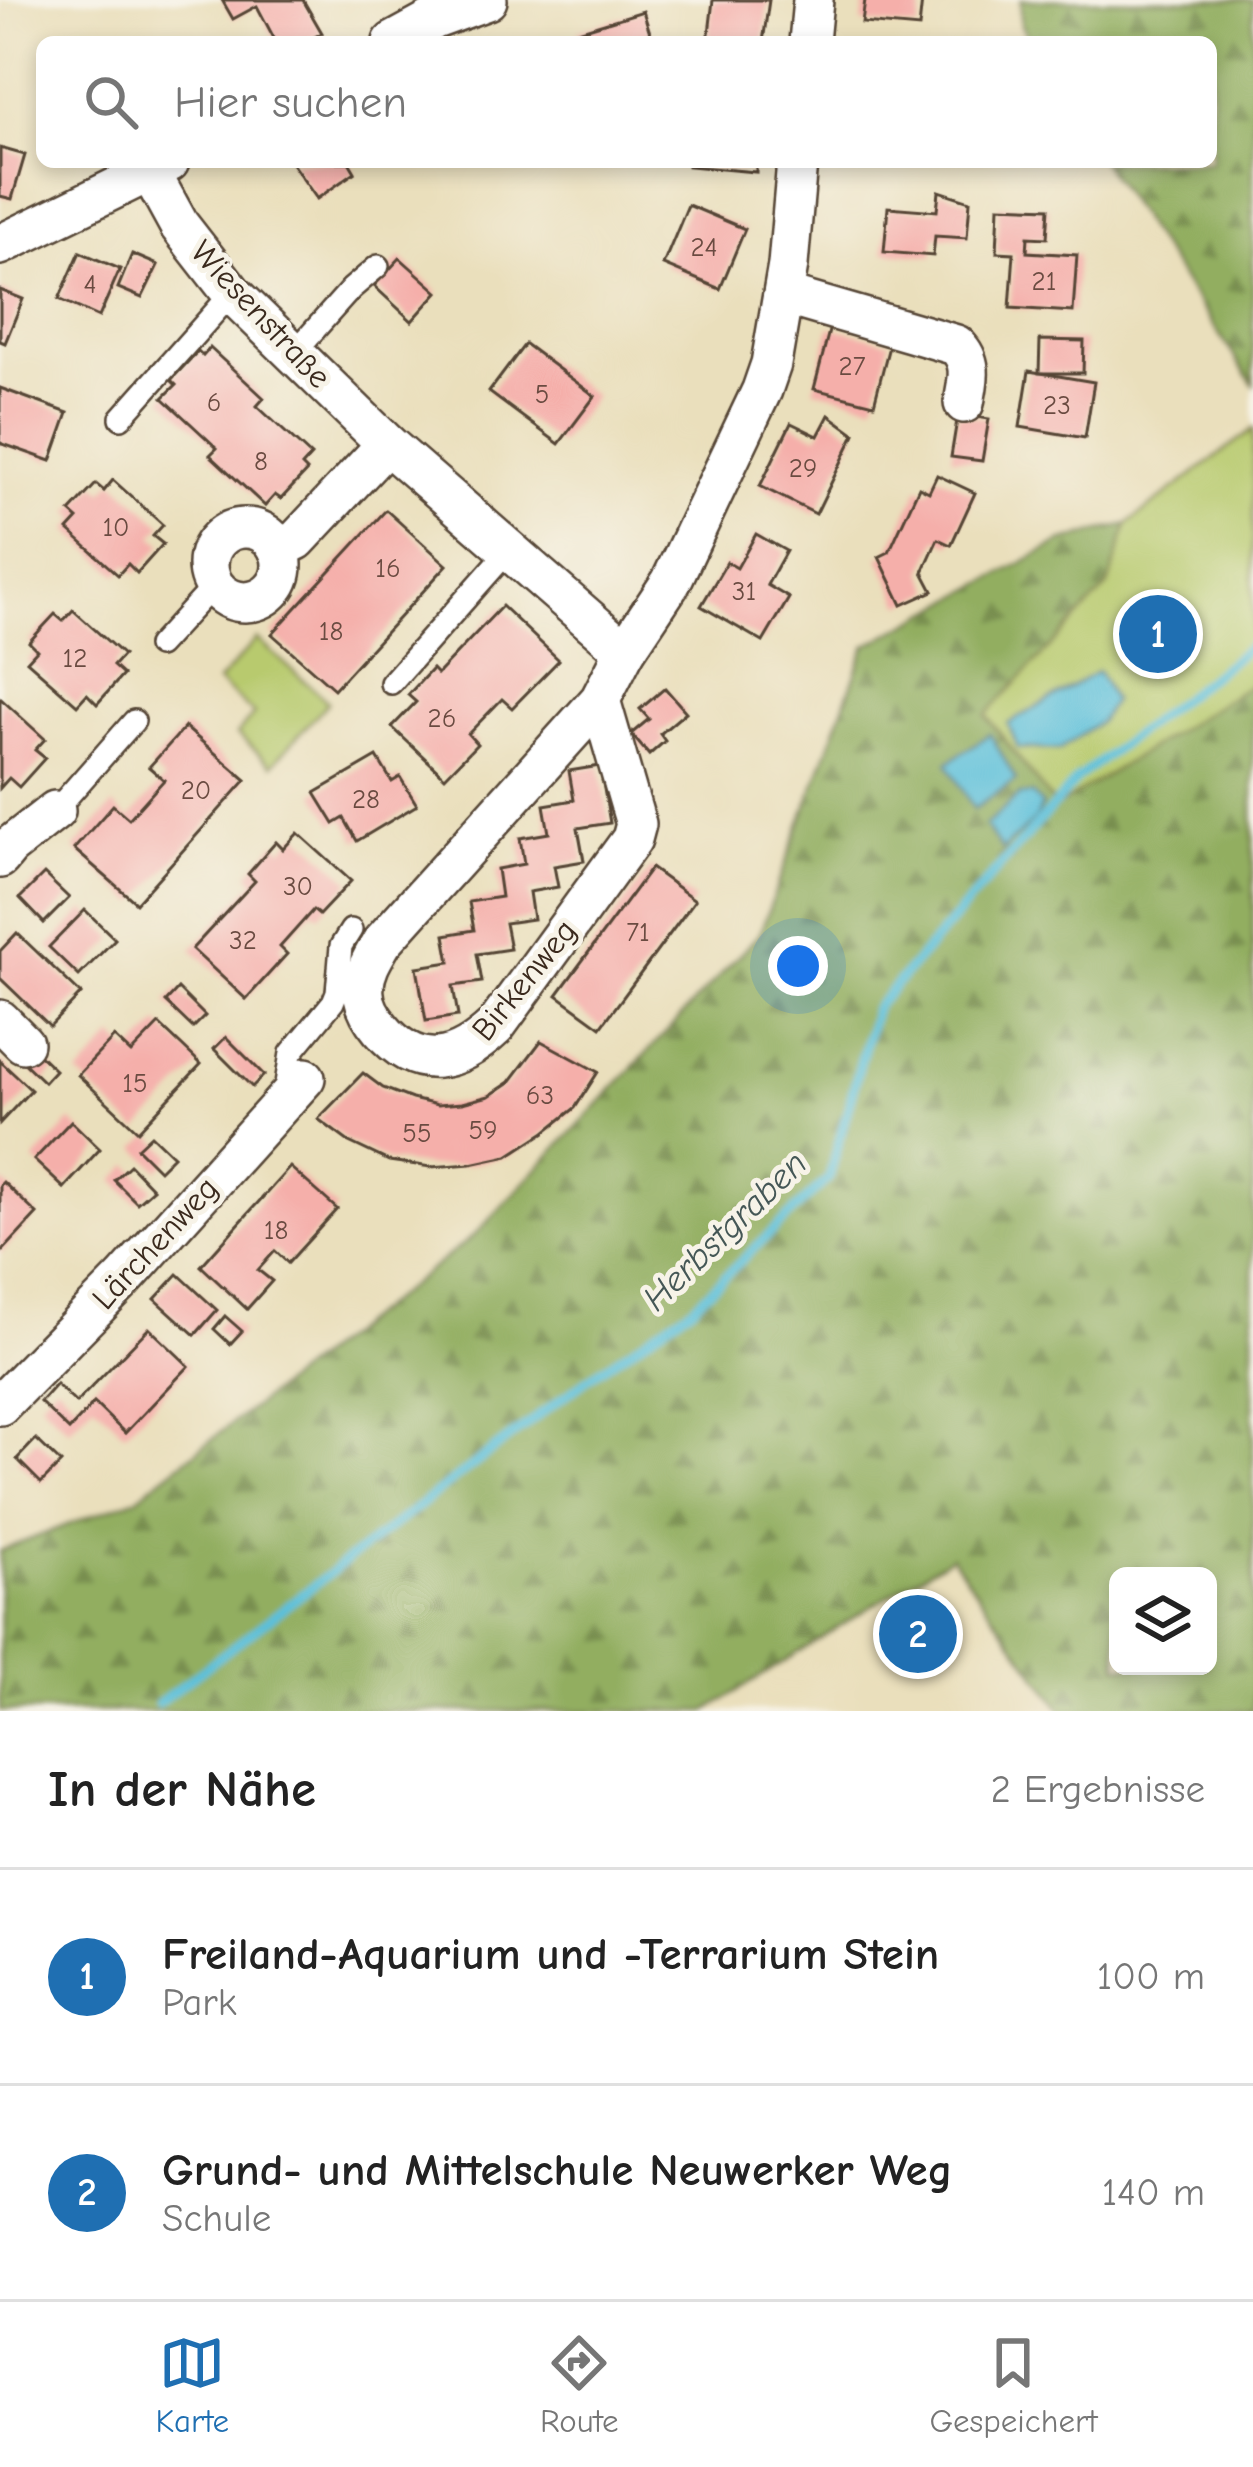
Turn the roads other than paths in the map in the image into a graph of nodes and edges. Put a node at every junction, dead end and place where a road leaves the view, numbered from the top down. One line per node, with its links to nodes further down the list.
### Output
1 (487, 0): 3 (street)
2 (813, 0): 5 (street)
3 (431, 10): 4 (street)
4 (400, 36)
5 (810, 36)
6 (158, 168): 9 (street)
7 (160, 168): 11 (street, Wiesenstraße)
8 (796, 168): 12 (street, Birkenweg)
9 (0, 244)
10 (378, 266): 13 (lane)
11 (232, 293): 13 (street, Wiesenstraße); 15 (lane)
12 (784, 295): 14 (street); 21 (street, Birkenweg)
13 (294, 353): 16 (street, Wiesenstraße)
14 (964, 404)
15 (121, 418)
16 (387, 443): 17 (street); 18 (street, Wiesenstraße)
17 (278, 549): 19 (street); 19 (street)
18 (509, 550): 21 (street, Wiesenstraße); 22 (lane)
19 (214, 585): 20 (lane)
20 (158, 646)
21 (625, 651): 23 (street, Birkenweg)
22 (391, 683)
23 (600, 700): 23 (street, Birkenweg)
24 (134, 721): 25 (lane)
25 (55, 811): 26 (street)
26 (0, 858)
27 (350, 930): 28 (lane)
28 (294, 1090): 29 (street, Lärchenweg)
29 (0, 1405)

